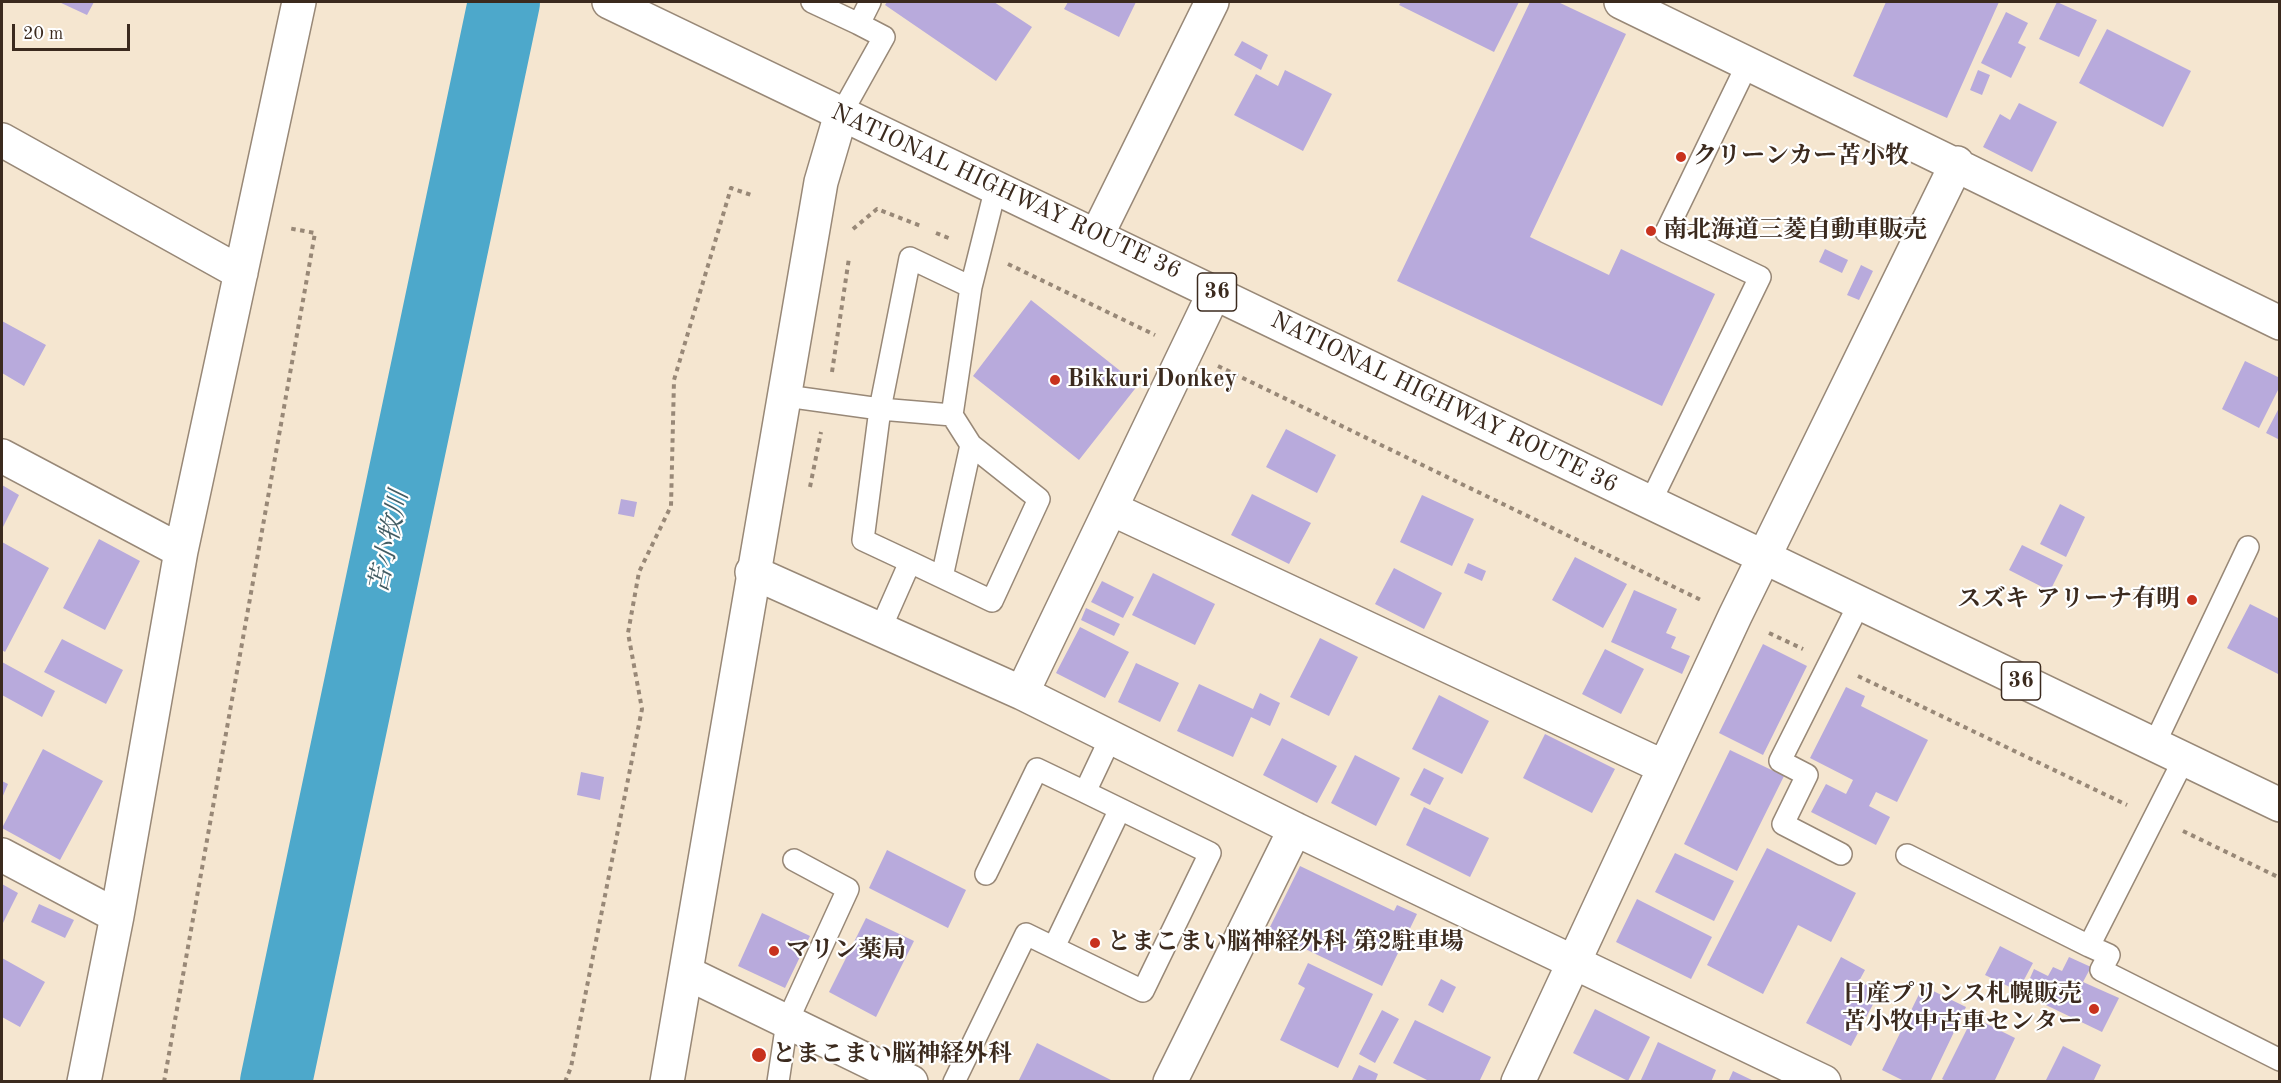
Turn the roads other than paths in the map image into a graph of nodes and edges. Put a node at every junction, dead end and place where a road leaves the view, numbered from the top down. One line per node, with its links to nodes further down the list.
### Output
1 (299, 2): 14 (main road)
2 (609, 2): 9 (main road, NATIONAL HIGHWAY ROUTE 36 / 36)
3 (813, 2): 7 (lane)
4 (870, 2): 7 (lane)
5 (1212, 2): 13 (main road)
6 (1621, 2): 8 (main road)
7 (859, 24): 9 (lane)
8 (1748, 63): 11 (main road); 23 (lane)
9 (841, 114): 12 (main road, NATIONAL HIGHWAY ROUTE 36 / 36); 18 (main road)
10 (2, 140): 14 (main road)
11 (1957, 163): 17 (main road); 27 (main road)
12 (996, 187): 13 (main road, NATIONAL HIGHWAY ROUTE 36 / 36); 15 (lane)
13 (1097, 235): 16 (main road, NATIONAL HIGHWAY ROUTE 36 / 36)
14 (241, 273): 26 (main road)
15 (971, 287): 19 (lane); 20 (lane)
16 (1215, 291): 23 (main road, NATIONAL HIGHWAY ROUTE 36 / 36); 24 (main road)
17 (2280, 323)
18 (786, 396): 19 (lane); 29 (main road)
19 (880, 409): 20 (lane); 28 (lane)
20 (952, 415): 21 (lane)
21 (971, 445): 30 (lane); 30 (lane)
22 (2, 456): 26 (main road)
23 (1650, 503): 27 (main road, NATIONAL HIGHWAY ROUTE 36 / 36)
24 (1112, 509): 33 (main road); 37 (main road)
25 (2248, 548): 35 (lane)
26 (182, 551): 47 (main road)
27 (1764, 557): 31 (main road, NATIONAL HIGHWAY ROUTE 36 / 36); 37 (main road)
28 (910, 562): 30 (lane); 32 (lane)
29 (753, 572): 32 (main road); 51 (main road)
30 (942, 577)
31 (1859, 604): 35 (main road, NATIONAL HIGHWAY ROUTE 36 / 36); 42 (lane)
32 (880, 630): 33 (main road)
33 (1022, 693): 34 (main road)
34 (1111, 737): 38 (lane); 41 (main road)
35 (2154, 745): 36 (main road, NATIONAL HIGHWAY ROUTE 36 / 36)
36 (2184, 759): 39 (main road, NATIONAL HIGHWAY ROUTE 36 / 36); 48 (lane)
37 (1665, 766): 50 (main road)
38 (1085, 792): 40 (lane); 46 (lane)
39 (2280, 805)
40 (1120, 810): 49 (lane); 49 (lane)
41 (1295, 829): 50 (main road); 59 (main road)
42 (1841, 854)
43 (2, 855): 47 (main road)
44 (1906, 855): 48 (lane)
45 (794, 860): 52 (lane)
46 (986, 874)
47 (117, 916): 54 (main road)
48 (2089, 946): 53 (lane)
49 (1054, 947): 58 (lane)
50 (1575, 962): 60 (main road); 61 (main road)
51 (687, 973): 52 (main road); 55 (main road)
52 (787, 1022): 56 (lane); 57 (main road)
53 (2280, 1060)
54 (84, 1082)
55 (667, 1082)
56 (778, 1082)
57 (911, 1082)
58 (954, 1082)
59 (1170, 1082)
60 (1518, 1082)
61 (1824, 1082)

